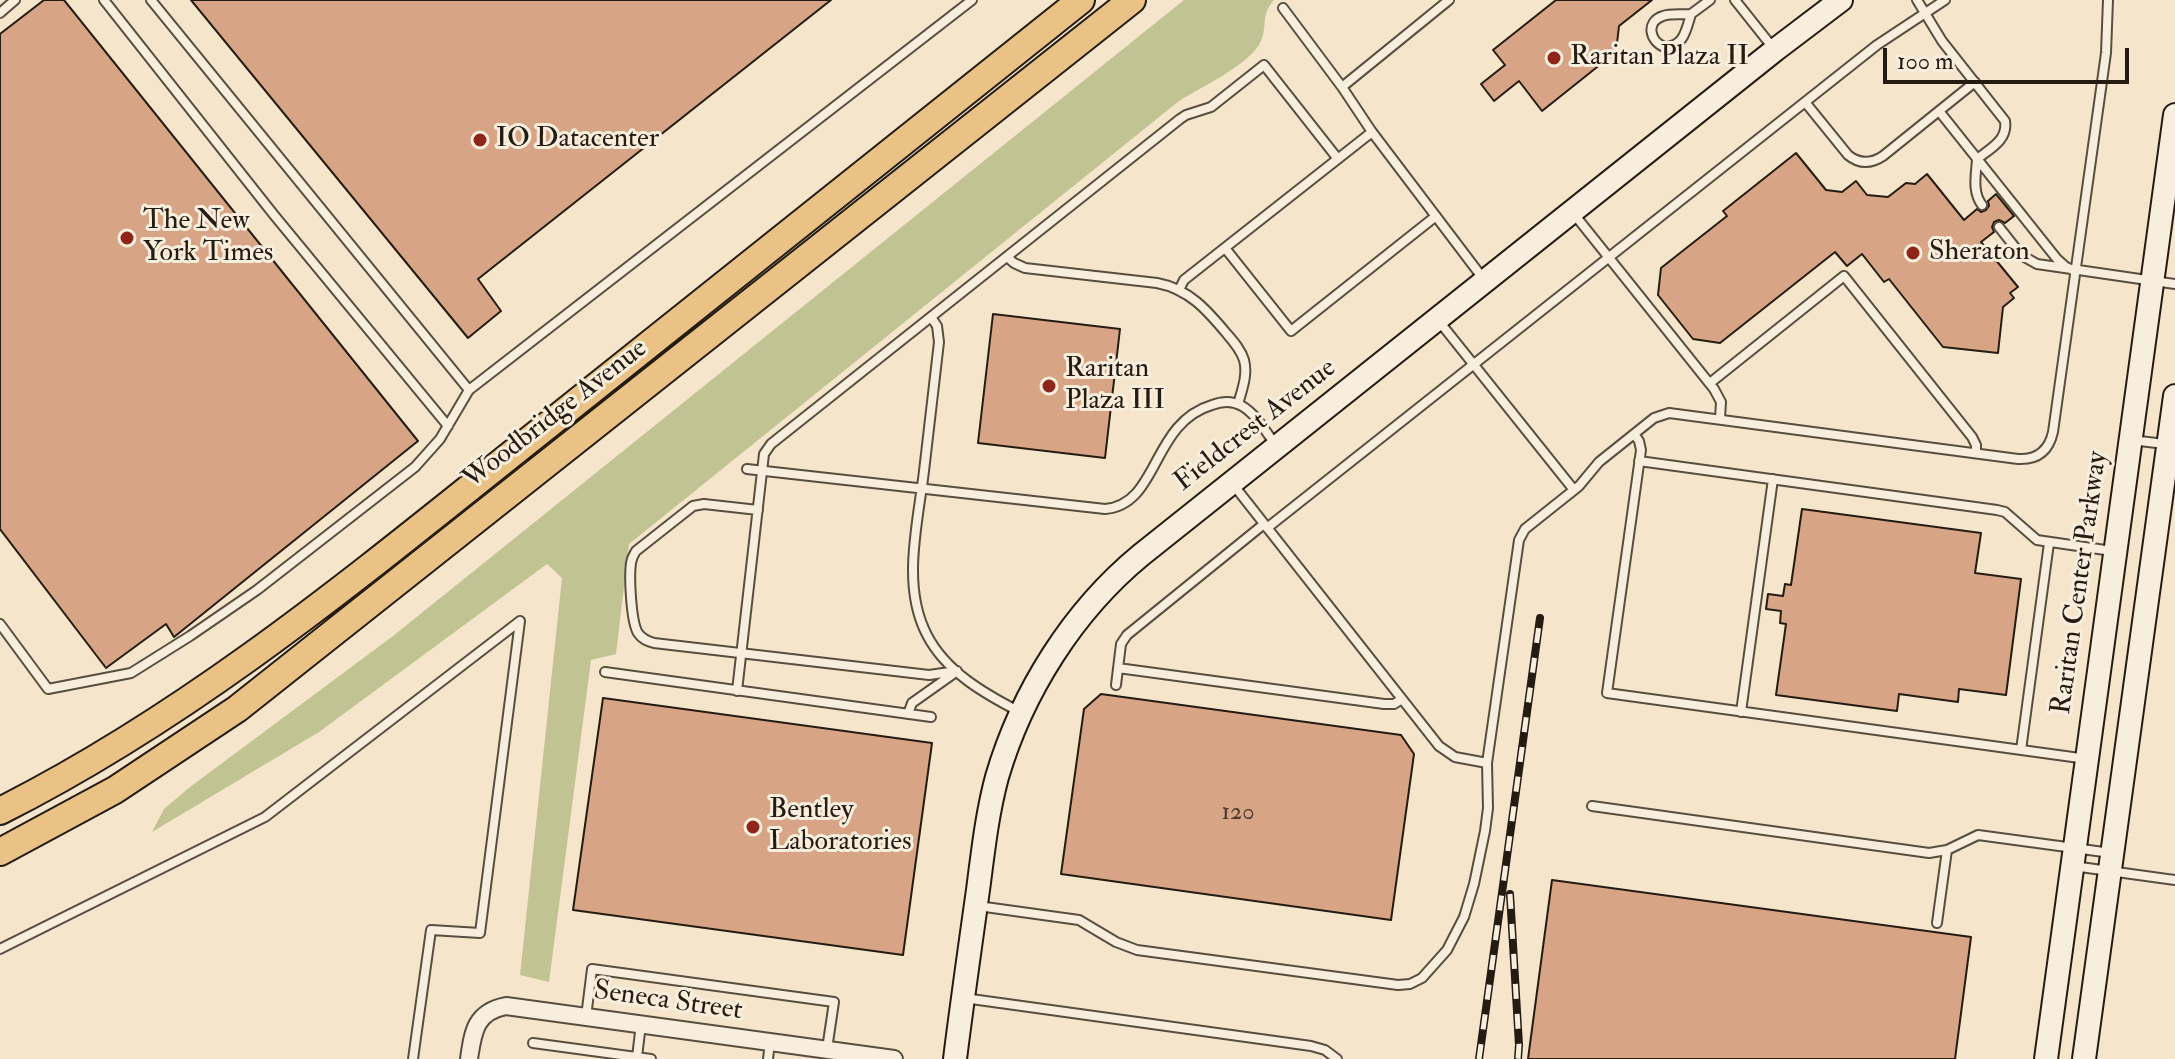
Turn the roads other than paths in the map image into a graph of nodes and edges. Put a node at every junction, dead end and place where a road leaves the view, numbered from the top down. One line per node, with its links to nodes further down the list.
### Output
1 (15, 0): 15 (lane)
2 (104, 0): 47 (lane)
3 (151, 0): 43 (lane)
4 (972, 0): 43 (lane)
5 (1081, 0): 79 (main road, Woodbridge Avenue)
6 (1132, 0): 84 (main road, Woodbridge Avenue)
7 (1449, 0): 20 (lane)
8 (1710, 0): 17 (lane)
9 (1735, 0): 18 (lane)
10 (1841, 0): 18 (main road, Fieldcrest Avenue)
11 (1917, 0): 16 (lane)
12 (1945, 0): 16 (lane)
13 (2108, 0): 34 (lane)
14 (1283, 8): 20 (lane)
15 (0, 13)
16 (1924, 13): 19 (lane); 21 (lane)
17 (1691, 14): 17 (lane)
18 (1775, 50): 28 (main road, Fieldcrest Avenue)
19 (1975, 82): 22 (lane); 26 (lane)
20 (1342, 87): 24 (lane)
21 (1805, 102): 22 (lane); 33 (lane)
22 (1939, 111): 26 (lane)
23 (2175, 115): 35 (main road, Raritan Center Parkway)
24 (1372, 132): 25 (lane); 29 (lane)
25 (1338, 159): 31 (lane); 32 (lane)
26 (1977, 159): 27 (lane); 34 (lane)
27 (1982, 205)
28 (1573, 212): 33 (lane); 36 (main road, Fieldcrest Avenue)
29 (1436, 216): 31 (lane); 36 (lane)
30 (1999, 227): 34 (lane)
31 (1225, 248): 38 (lane)
32 (1007, 257): 38 (lane); 39 (lane)
33 (1609, 257): 41 (lane); 42 (lane)
34 (2075, 271): 35 (lane); 52 (lane)
35 (2152, 281): 37 (lane); 49 (main road, Raritan Center Parkway)
36 (1485, 282): 40 (main road, Fieldcrest Avenue)
37 (2175, 284)
38 (1179, 290): 45 (lane)
39 (931, 317): 55 (lane); 58 (lane)
40 (1438, 320): 41 (lane); 51 (main road, Fieldcrest Avenue)
41 (1474, 365): 59 (lane); 61 (lane)
42 (1710, 383): 46 (lane); 52 (lane)
43 (469, 390): 47 (lane)
44 (2175, 396): 50 (main road)
45 (1238, 404): 51 (lane); 58 (lane)
46 (1720, 418): 48 (lane); 52 (lane)
47 (448, 426): 64 (lane)
48 (1634, 434): 53 (lane); 59 (lane)
49 (2130, 439): 50 (lane); 63 (main road, Raritan Center Parkway)
50 (2172, 445): 86 (main road)
51 (1277, 447): 57 (main road, Fieldcrest Avenue)
52 (1976, 453)
53 (1639, 461): 56 (lane); 72 (lane)
54 (747, 469): 55 (lane)
55 (763, 471): 58 (lane); 60 (lane)
56 (1773, 479): 62 (lane); 72 (lane)
57 (1232, 483): 61 (lane); 73 (main road, Fieldcrest Avenue)
58 (922, 489): 67 (lane)
59 (1574, 490): 78 (lane)
60 (758, 510): 65 (lane); 65 (lane)
61 (1266, 526): 66 (lane); 71 (lane)
62 (2049, 543): 63 (lane); 76 (lane)
63 (2115, 552): 77 (main road, Raritan Center Parkway)
64 (0, 624)
65 (741, 653): 67 (lane); 70 (lane)
66 (1118, 668): 69 (lane); 71 (lane)
67 (957, 671): 73 (lane); 74 (lane)
68 (605, 672): 70 (lane)
69 (1116, 685)
70 (737, 691): 74 (lane)
71 (1402, 699): 78 (lane)
72 (1741, 712): 76 (lane)
73 (1022, 713): 88 (main road, Fieldcrest Avenue)
74 (908, 714): 75 (lane)
75 (931, 717)
76 (2021, 750): 77 (lane)
77 (2087, 759): 85 (main road, Raritan Center Parkway)
78 (1487, 763): 88 (lane)
79 (52, 783): 80 (main road); 82 (main road, Woodbridge Avenue)
80 (0, 793)
81 (1592, 806): 83 (lane)
82 (0, 811)
83 (1947, 850): 85 (lane); 89 (lane)
84 (0, 852)
85 (2073, 857): 86 (lane); 86 (lane); 104 (main road, Raritan Center Parkway)
86 (2111, 862): 87 (lane); 105 (main road)
87 (2175, 880)
88 (976, 905): 91 (main road, Fieldcrest Avenue)
89 (1937, 923)
90 (0, 949): 98 (lane)
91 (963, 998): 102 (main road, Fieldcrest Avenue); 103 (lane)
92 (586, 1017): 93 (street, Seneca Street); 96 (lane); 99 (street, Seneca Street)
93 (641, 1024): 95 (street, Seneca Street); 97 (lane)
94 (533, 1043): 97 (lane)
95 (769, 1050): 96 (street, Seneca Street)
96 (827, 1050): 101 (street, Seneca Street)
97 (637, 1057): 100 (lane)
98 (413, 1059)
99 (469, 1059)
100 (651, 1059)
101 (894, 1059)
102 (955, 1059)
103 (1337, 1059)
104 (2046, 1059)
105 (2084, 1059)

